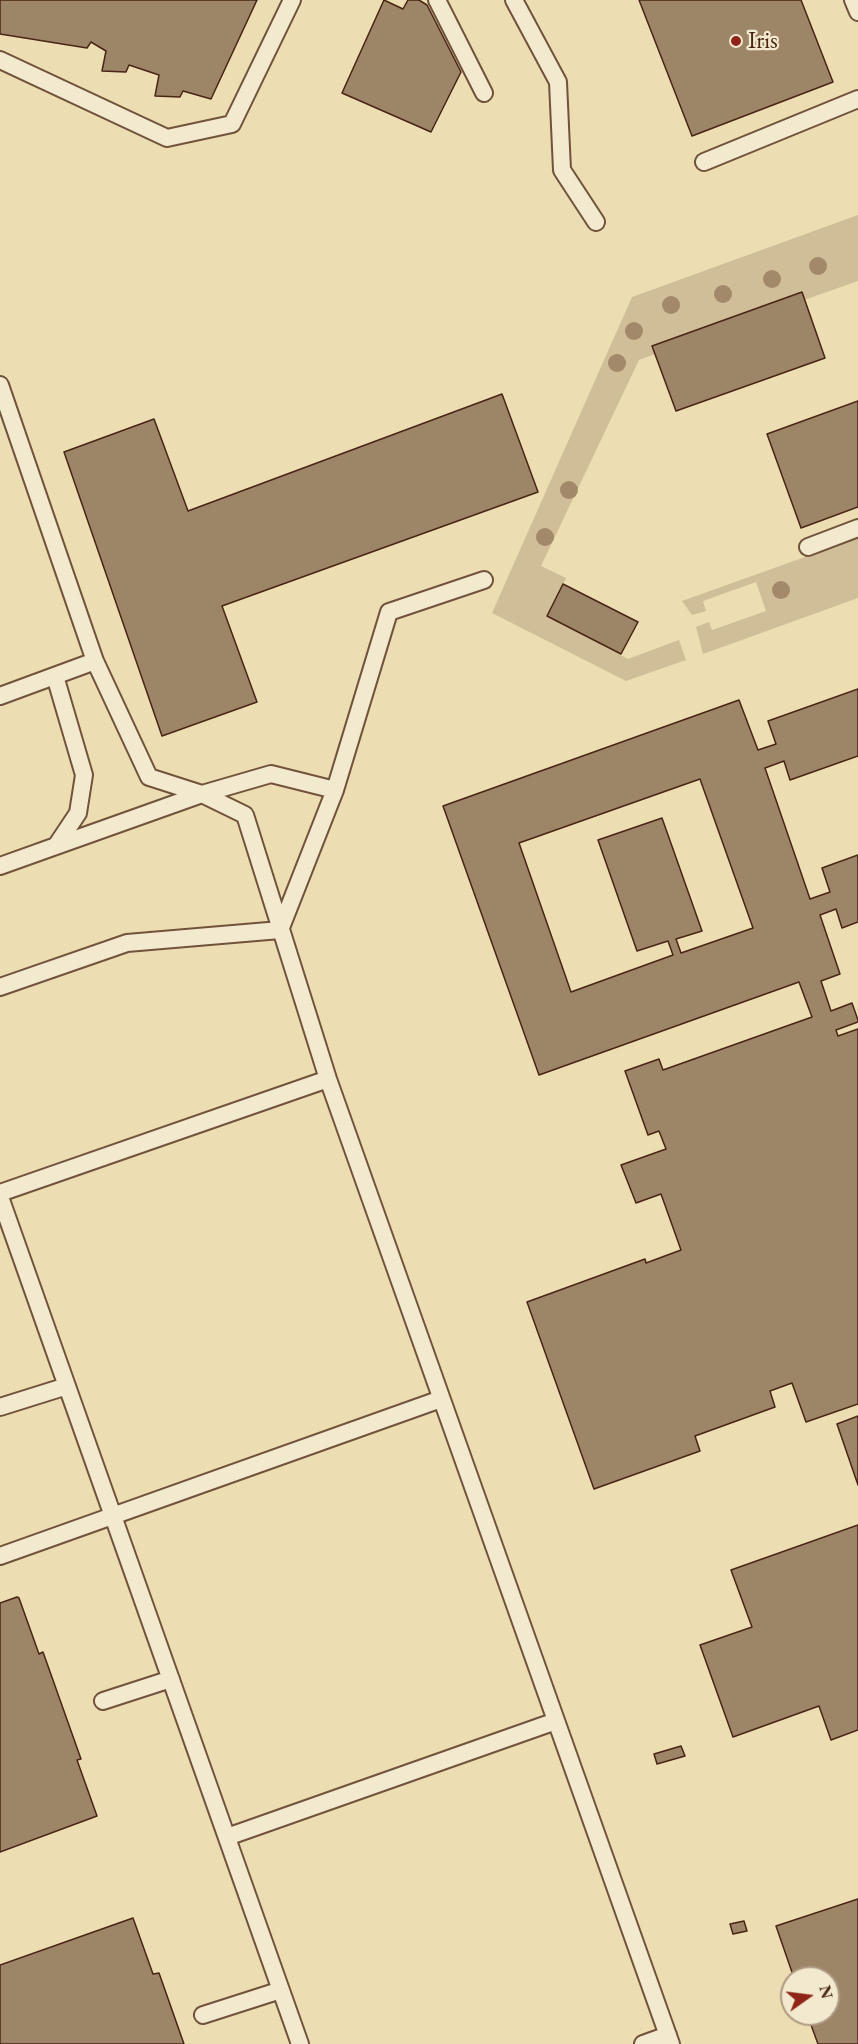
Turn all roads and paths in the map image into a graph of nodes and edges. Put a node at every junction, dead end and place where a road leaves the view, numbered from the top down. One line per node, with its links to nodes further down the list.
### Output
1 (292, 0): 6 (lane)
2 (437, 0): 7 (lane)
3 (514, 0): 10 (lane)
4 (853, 0): 5 (lane)
5 (858, 12)
6 (0, 60)
7 (484, 93)
8 (858, 99): 9 (lane)
9 (704, 162)
10 (596, 222)
11 (0, 385): 15 (lane)
12 (858, 528): 13 (lane)
13 (808, 547)
14 (484, 580): 18 (lane)
15 (95, 661): 16 (lane); 19 (lane)
16 (56, 676): 17 (lane); 20 (lane)
17 (0, 696)
18 (335, 790): 19 (lane); 22 (lane)
19 (202, 794): 20 (lane); 22 (lane)
20 (56, 846): 21 (lane)
21 (0, 866)
22 (280, 930): 23 (lane); 24 (lane)
23 (0, 987)
24 (328, 1079): 25 (lane); 27 (lane)
25 (0, 1195): 26 (lane)
26 (67, 1386): 28 (lane); 29 (lane)
27 (441, 1399): 29 (lane); 33 (lane)
28 (0, 1407)
29 (113, 1516): 30 (lane); 31 (lane)
30 (0, 1556)
31 (171, 1679): 32 (lane); 34 (lane)
32 (103, 1701)
33 (556, 1721): 34 (lane); 37 (lane)
34 (227, 1837): 35 (lane)
35 (281, 1990): 36 (lane); 38 (lane)
36 (203, 2015)
37 (670, 2040): 39 (lane)
38 (300, 2044)
39 (643, 2044)

